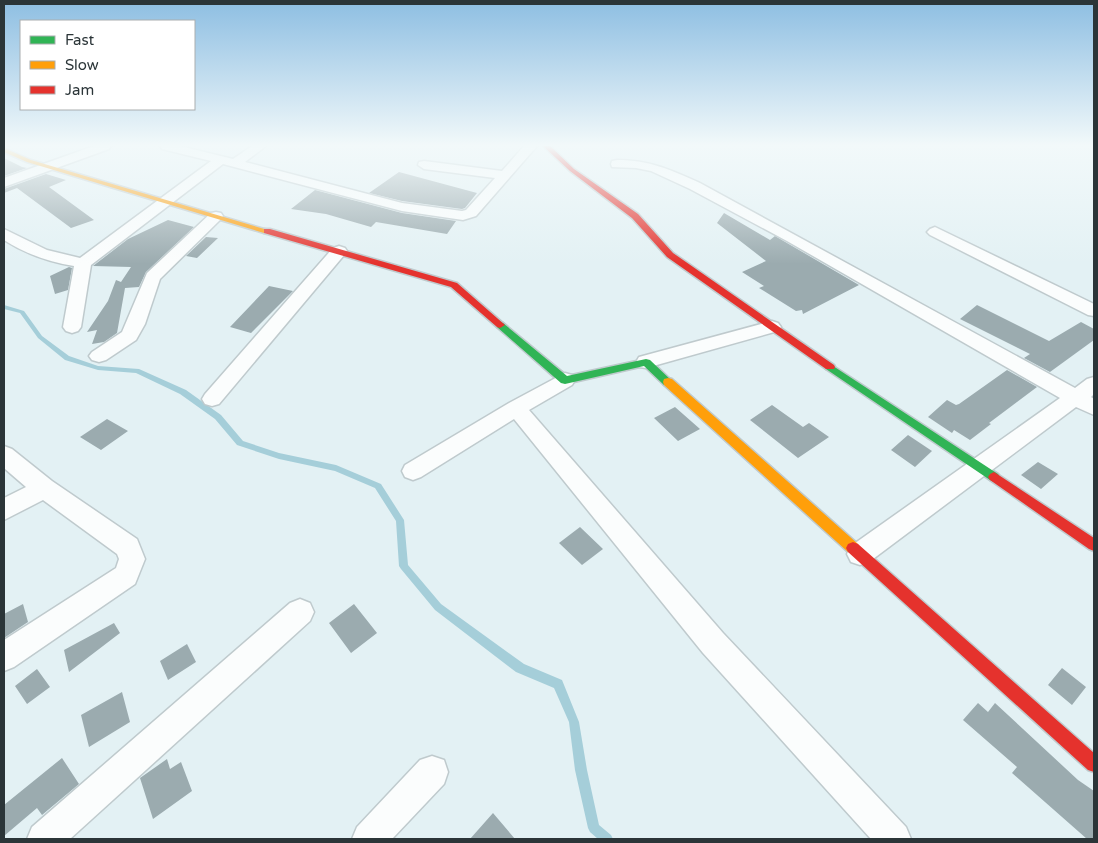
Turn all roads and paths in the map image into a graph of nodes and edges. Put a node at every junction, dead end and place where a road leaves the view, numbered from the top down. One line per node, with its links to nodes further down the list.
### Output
1 (113, 185): 7 (street)
2 (188, 185): 7 (street)
3 (320, 185): 4 (street)
4 (496, 185)
5 (593, 185): 15 (street)
6 (694, 185): 21 (street)
7 (167, 201): 8 (street); 12 (street)
8 (216, 216): 11 (street); 16 (street)
9 (935, 232): 13 (street)
10 (4, 233): 12 (street)
11 (339, 252): 18 (street); 20 (street)
12 (83, 263): 14 (street)
13 (1094, 311)
14 (72, 327)
15 (772, 328): 17 (street); 24 (street)
16 (99, 356)
17 (646, 362): 18 (street); 29 (street)
18 (565, 380): 22 (street)
19 (1094, 384): 21 (street)
20 (212, 399)
21 (1085, 402): 24 (street)
22 (516, 408): 25 (street); 36 (street)
23 (4, 455): 26 (street)
24 (978, 468): 28 (street); 29 (street)
25 (413, 470)
26 (44, 488): 27 (street); 31 (street)
27 (4, 510)
28 (1094, 545)
29 (860, 554): 32 (street)
30 (300, 612): 34 (street)
31 (4, 657)
32 (1094, 764)
33 (432, 772): 35 (street)
34 (44, 839)
35 (369, 839)
36 (894, 839)

